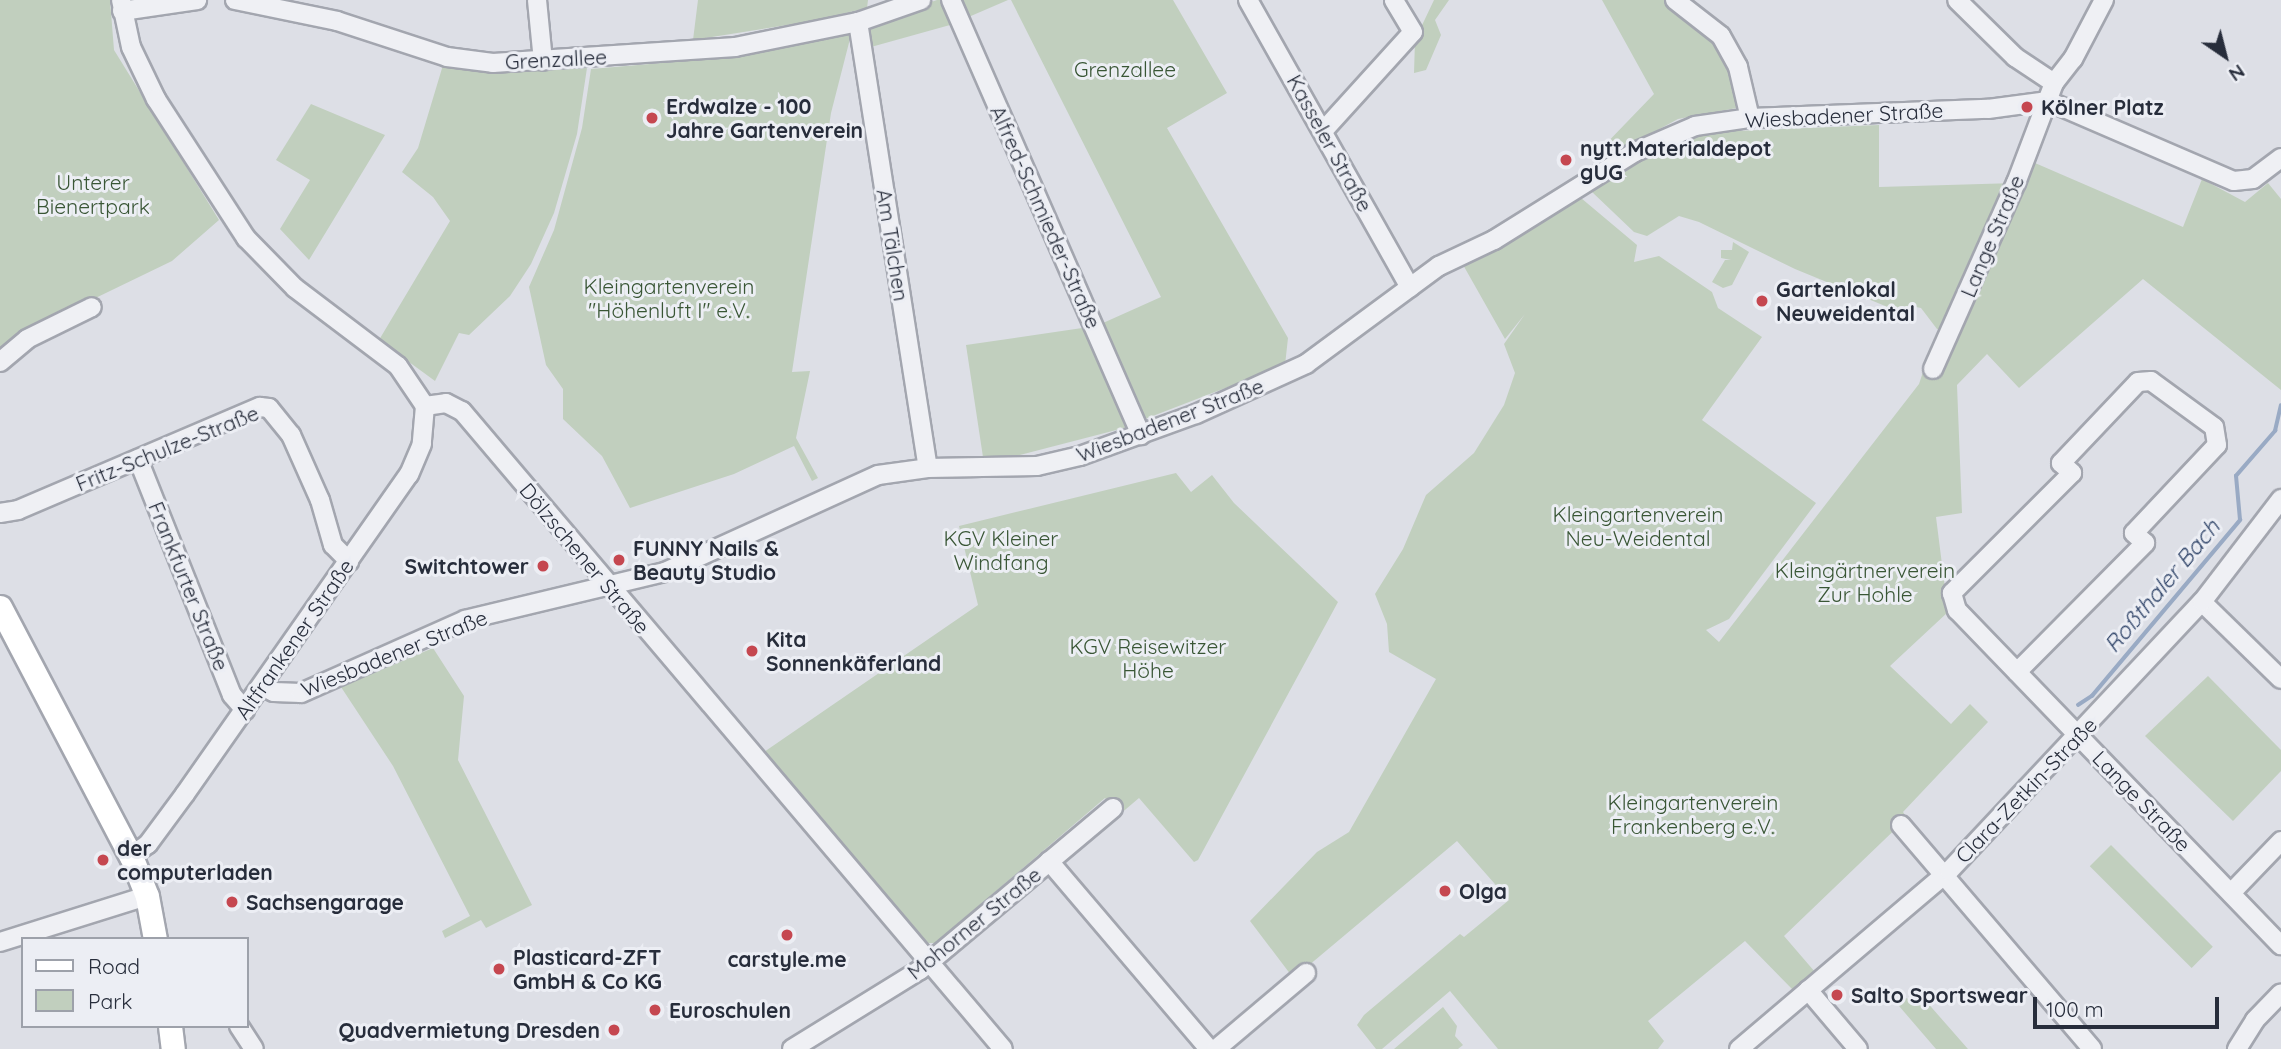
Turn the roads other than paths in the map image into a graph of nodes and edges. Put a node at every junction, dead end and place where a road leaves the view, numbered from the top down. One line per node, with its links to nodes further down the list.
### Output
1 (197, 0): 11 (street)
2 (537, 0): 13 (street)
3 (921, 0): 12 (street, Grenzallee)
4 (951, 0): 24 (street, Alfred-Schmieder-Straße)
5 (1248, 0): 17 (street, Kasseler Straße)
6 (1394, 0): 17 (street)
7 (1675, 0): 16 (street)
8 (1957, 0): 14 (street)
9 (2104, 0): 14 (street)
10 (245, 1): 13 (street, Grenzallee)
11 (121, 6): 23 (street)
12 (858, 22): 13 (street, Grenzallee); 26 (street, Am Tälchen)
13 (543, 61)
14 (2054, 83): 15 (street, Lange Straße)
15 (2049, 101): 16 (street, Wiesbadener Straße); 18 (street); 22 (street, Lange Straße)
16 (1750, 118): 19 (street, Wiesbadener Straße)
17 (1324, 130): 19 (street, Kasseler Straße)
18 (2281, 158)
19 (1410, 288): 24 (street, Wiesbadener Straße)
20 (92, 307): 21 (street)
21 (0, 362)
22 (1933, 369)
23 (425, 405): 31 (street, Altfrankener Straße); 32 (street, Dölzschener Straße)
24 (1140, 435): 26 (street, Wiesbadener Straße)
25 (138, 459): 28 (street, Fritz-Schulze-Straße); 31 (street, Fritz-Schulze-Straße); 38 (street, Frankfurter Straße)
26 (928, 468): 32 (street, Wiesbadener Straße)
27 (2281, 499): 33 (street, Clara-Zetkin-Straße)
28 (18, 510): 29 (street, Fritz-Schulze-Straße); 30 (street, Fritz-Schulze-Straße)
29 (0, 513)
30 (0, 527)
31 (349, 561): 37 (street, Altfrankener Straße)
32 (608, 587): 37 (street, Wiesbadener Straße); 51 (street, Dölzschener Straße)
33 (2202, 602): 36 (street); 39 (street, Clara-Zetkin-Straße)
34 (3, 619): 43 (main road)
35 (2017, 672): 35 (street, Lange Straße); 39 (street, Lange Straße)
36 (2281, 679)
37 (262, 686): 38 (street, Altfrankener Straße)
38 (245, 710): 43 (street, Altfrankener Straße)
39 (2078, 736): 45 (street, Clara-Zetkin-Straße); 46 (street, Lange Straße)
40 (1113, 808): 44 (street, Mohorner Straße)
41 (1901, 825): 45 (street)
42 (2281, 841): 46 (street)
43 (131, 856): 47 (main road)
44 (1049, 862): 51 (street, Mohorner Straße); 61 (street)
45 (1942, 877): 53 (street, Clara-Zetkin-Straße); 65 (street)
46 (2231, 893): 50 (street, Lange Straße)
47 (147, 896): 48 (main road); 49 (street)
48 (155, 937)
49 (0, 942)
50 (2281, 945)
51 (930, 962): 57 (street, Mohorner Straße); 60 (street, Dölzschener Straße)
52 (1306, 973): 62 (street)
53 (1808, 990): 63 (street, Clara-Zetkin-Straße); 64 (street)
54 (2281, 993): 66 (street)
55 (170, 1028): 58 (main road)
56 (240, 1028): 59 (street)
57 (796, 1048)
58 (173, 1049)
59 (254, 1049)
60 (1003, 1049)
61 (1209, 1049)
62 (1216, 1049)
63 (1739, 1049)
64 (1858, 1049)
65 (2092, 1049)
66 (2237, 1049)

